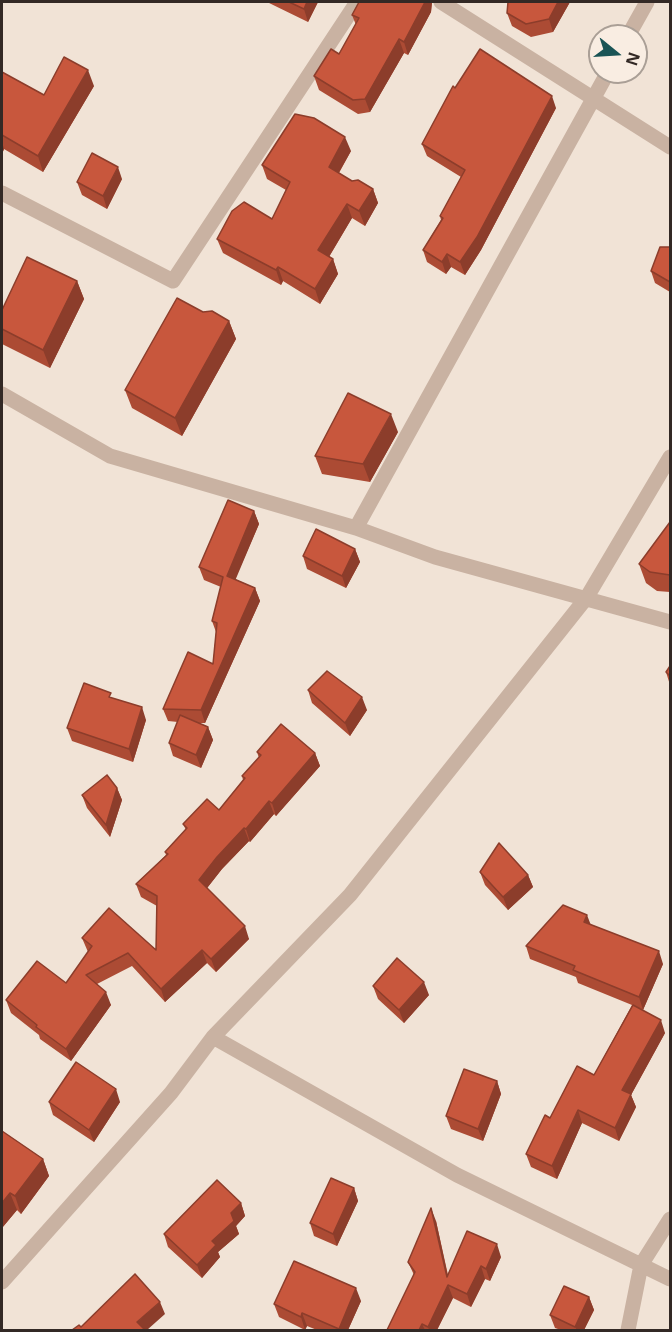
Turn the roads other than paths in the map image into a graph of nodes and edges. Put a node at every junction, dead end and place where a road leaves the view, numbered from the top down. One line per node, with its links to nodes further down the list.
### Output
1 (357, 2): 8 (street)
2 (441, 2): 6 (street)
3 (646, 2): 4 (street)
4 (634, 24)
5 (602, 84): 6 (street)
6 (594, 98): 7 (street); 11 (street)
7 (670, 147)
8 (2, 193)
9 (2, 394): 11 (street)
10 (670, 457): 12 (street)
11 (356, 528): 12 (street)
12 (587, 597): 13 (street); 14 (street)
13 (670, 622)
14 (213, 1037): 16 (street); 18 (street)
15 (670, 1219): 16 (street)
16 (641, 1265): 17 (street); 19 (street)
17 (670, 1279)
18 (2, 1282)
19 (628, 1330)

